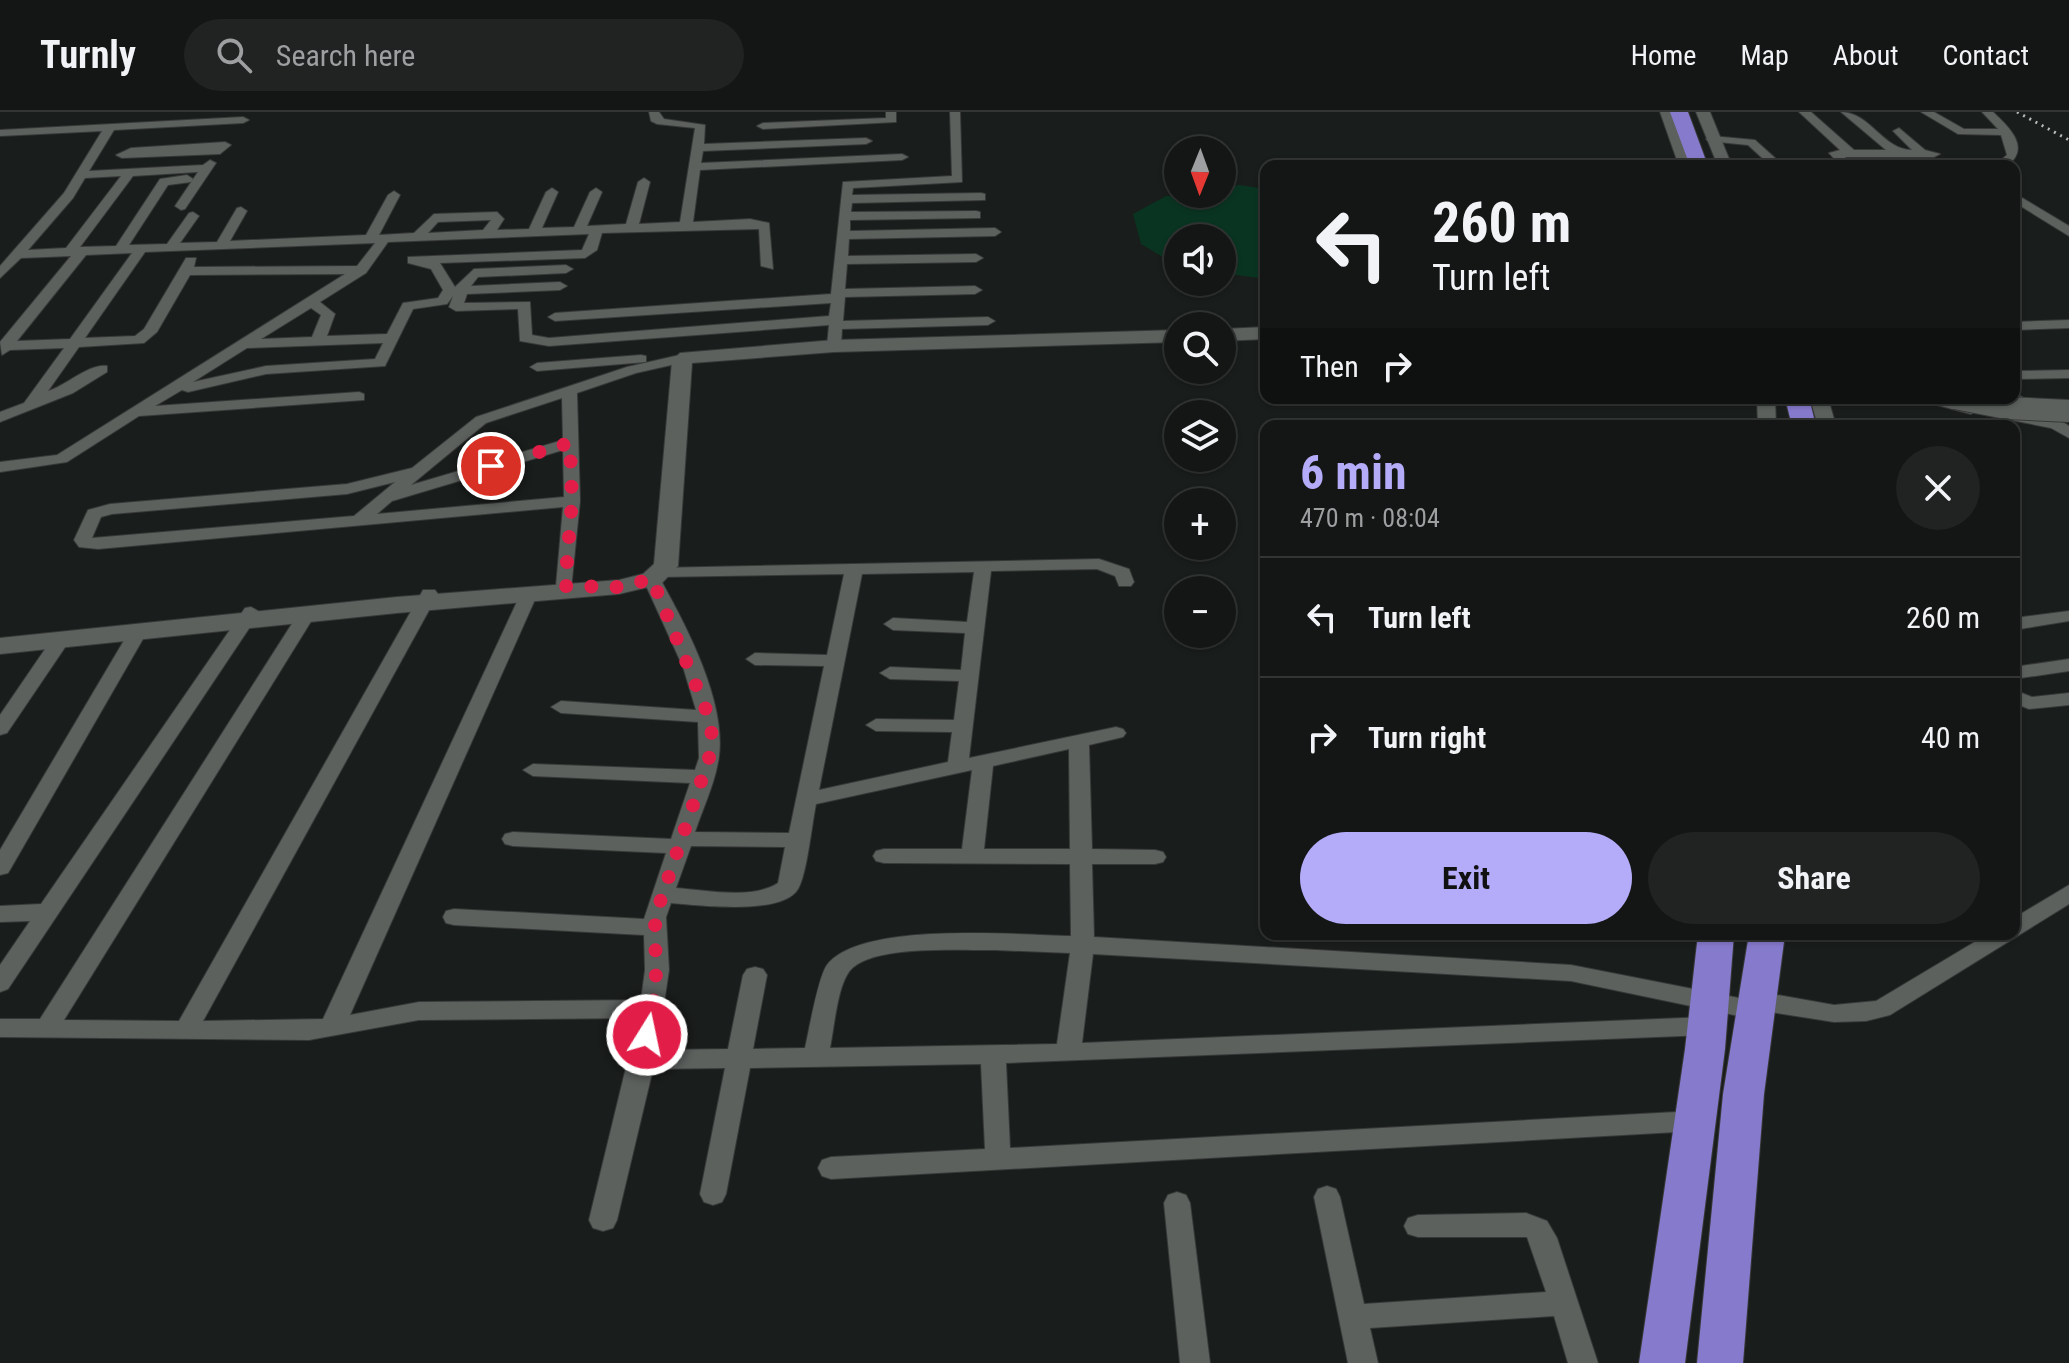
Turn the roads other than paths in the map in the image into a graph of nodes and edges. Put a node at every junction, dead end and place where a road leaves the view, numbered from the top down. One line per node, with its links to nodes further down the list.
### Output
1 (654, 112): 2 (street); 28 (street)
2 (678, 112)
3 (763, 112): 17 (street)
4 (854, 112): 16 (street)
5 (891, 112): 16 (street)
6 (955, 112): 45 (street)
7 (1667, 112): 34 (street)
8 (1679, 112): 35 (highway)
9 (1691, 112): 36 (highway)
10 (1703, 112): 24 (street)
11 (1804, 112): 29 (street)
12 (1846, 112): 30 (street)
13 (1926, 112): 20 (street)
14 (1987, 112): 20 (street)
15 (243, 121): 18 (street); 22 (street); 27 (street)
16 (840, 123): 17 (street)
17 (763, 126): 26 (street)
18 (109, 129): 21 (street); 44 (street)
19 (1899, 131): 33 (street)
20 (2006, 132): 40 (street)
21 (0, 133)
22 (137, 136)
23 (903, 139): 32 (street)
24 (1712, 139): 37 (street); 38 (street)
25 (866, 141): 26 (street)
26 (763, 145): 28 (street)
27 (222, 148): 27 (street); 43 (street)
28 (698, 148): 41 (street)
29 (1850, 152): 30 (street); 39 (street)
30 (1897, 153): 33 (street)
31 (1934, 154): 33 (street)
32 (902, 157): 41 (street); 45 (street)
33 (1922, 159)
34 (1684, 160)
35 (1697, 160)
36 (1707, 160)
37 (1722, 160)
38 (1772, 160)
39 (1841, 160)
40 (2008, 160)
41 (695, 167): 58 (street)
42 (130, 172): 43 (street); 44 (street); 72 (street)
43 (203, 173): 53 (street); 71 (street)
44 (82, 175): 73 (street)
45 (900, 181): 51 (street)
46 (644, 182): 59 (street)
47 (552, 192): 62 (street)
48 (596, 192): 61 (street)
49 (394, 195): 67 (street)
50 (981, 197): 51 (street)
51 (846, 199): 57 (street)
52 (2020, 201): 64 (street)
53 (181, 206)
54 (241, 211): 68 (street)
55 (976, 215): 57 (street)
56 (193, 216): 69 (street)
57 (845, 216): 65 (street)
58 (686, 224): 59 (street); 77 (street)
59 (632, 226): 60 (street)
60 (597, 228): 61 (street); 75 (street)
61 (579, 229): 62 (street)
62 (534, 231): 66 (street)
63 (995, 232): 65 (street)
64 (2069, 232)
65 (843, 235): 76 (street)
66 (413, 237): 67 (street); 75 (street)
67 (378, 239): 68 (street); 79 (street)
68 (221, 245): 69 (street)
69 (171, 247): 70 (street)
70 (141, 249): 71 (street); 99 (street)
71 (120, 250): 72 (street)
72 (76, 251): 73 (street); 101 (street)
73 (18, 254): 80 (street)
74 (976, 258): 76 (street)
75 (413, 260): 82 (street)
76 (841, 260): 84 (street)
77 (768, 266)
78 (566, 269): 82 (street)
79 (361, 270): 85 (street); 99 (street)
80 (0, 274)
81 (560, 286): 82 (street)
82 (455, 290): 92 (street); 95 (street)
83 (975, 290): 84 (street)
84 (838, 296): 86 (street); 91 (street)
85 (311, 301): 98 (street); 100 (street)
86 (660, 310): 87 (street); 92 (street)
87 (555, 317)
88 (988, 321): 91 (street)
89 (2069, 324): 90 (street)
90 (2020, 326)
91 (835, 330): 92 (street); 96 (main road); 102 (main road)
92 (660, 333): 103 (street)
93 (1260, 336): 94 (main road)
94 (1236, 337)
95 (390, 338): 98 (street); 108 (street)
96 (1164, 338)
97 (1164, 339): 102 (main road)
98 (318, 341): 100 (street)
99 (73, 344): 101 (street); 111 (street)
100 (244, 344): 108 (street)
101 (2, 348)
102 (683, 361): 107 (street); 126 (main road)
103 (537, 367)
104 (102, 369): 111 (street)
105 (2069, 374): 106 (street)
106 (2020, 375)
107 (569, 390): 118 (street); 120 (street)
108 (162, 395): 114 (street)
109 (359, 397): 114 (street)
110 (2020, 400): 116 (street)
111 (33, 401): 115 (street)
112 (1967, 404): 116 (street)
113 (1988, 404): 116 (main road, bridge)
114 (136, 412): 119 (street)
115 (0, 417)
116 (2061, 418): 117 (street)
117 (2069, 433)
118 (570, 443): 121 (street); 122 (street)
119 (0, 467)
120 (417, 472): 121 (street); 123 (street)
121 (386, 498): 123 (street)
122 (572, 501): 123 (street); 128 (street)
123 (360, 519)
124 (983, 566): 125 (street); 127 (street); 137 (street)
125 (854, 568): 126 (street); 142 (street)
126 (657, 575): 129 (main road); 150 (street)
127 (1125, 582)
128 (565, 586): 129 (main road); 131 (main road)
129 (619, 587): 130 (main road)
130 (528, 595): 131 (main road); 187 (street)
131 (426, 599): 132 (main road); 133 (main road); 188 (street)
132 (306, 615): 133 (main road); 186 (street)
133 (249, 616): 138 (main road); 140 (main road); 171 (street)
134 (2069, 616): 135 (street)
135 (2020, 623)
136 (893, 624): 137 (street)
137 (976, 628): 146 (street)
138 (138, 632): 139 (main road); 168 (street)
139 (61, 640): 140 (main road); 153 (street)
140 (2, 646)
141 (755, 659): 142 (street)
142 (835, 661): 160 (street)
143 (2069, 665): 144 (street)
144 (2020, 672)
145 (890, 673): 146 (street)
146 (970, 676): 152 (street)
147 (2020, 699): 148 (street)
148 (2069, 699)
149 (561, 707): 150 (street)
150 (709, 717): 159 (street)
151 (876, 725): 152 (street)
152 (963, 726): 157 (street)
153 (0, 729)
154 (1116, 733): 155 (street)
155 (1079, 741): 156 (street); 167 (street)
156 (983, 761): 157 (street); 165 (street)
157 (958, 767): 160 (street)
158 (533, 770): 159 (street)
159 (703, 777): 163 (street)
160 (806, 799): 162 (street)
161 (513, 839): 163 (street)
162 (797, 840): 163 (street); 170 (street)
163 (682, 843): 170 (street)
164 (884, 856): 165 (street)
165 (972, 857): 167 (street)
166 (1155, 857): 167 (street)
167 (1081, 858): 179 (street)
168 (0, 868)
169 (2069, 893): 174 (street)
170 (663, 895): 175 (street)
171 (48, 912): 172 (street); 181 (street)
172 (0, 914)
173 (454, 917): 175 (street)
174 (2020, 925)
175 (654, 928): 183 (street)
176 (1715, 940): 184 (highway)
177 (1766, 940): 182 (highway)
178 (1996, 940): 182 (street)
179 (1083, 945): 184 (street); 189 (street); 191 (street)
180 (755, 975): 192 (street)
181 (0, 983)
182 (1754, 1005): 184 (street); 208 (highway)
183 (652, 1009): 187 (street); 193 (street)
184 (1708, 1013): 189 (street); 194 (highway)
185 (0, 1028): 186 (street)
186 (46, 1029): 188 (street)
187 (331, 1029): 188 (street)
188 (186, 1030)
189 (1068, 1053): 190 (street)
190 (993, 1054): 191 (street); 195 (street)
191 (815, 1057): 192 (street)
192 (741, 1058): 193 (street); 197 (street)
193 (643, 1060): 200 (street)
194 (1695, 1121): 195 (street); 207 (highway)
195 (998, 1159): 196 (street)
196 (831, 1168)
197 (713, 1194)
198 (1327, 1197): 203 (street)
199 (1177, 1203): 204 (street)
200 (603, 1220)
201 (1418, 1226): 202 (street)
202 (1563, 1303): 203 (street); 206 (street)
203 (1353, 1317): 205 (street)
204 (1195, 1363)
205 (1363, 1363)
206 (1583, 1363)
207 (1662, 1363)
208 (1720, 1363)

